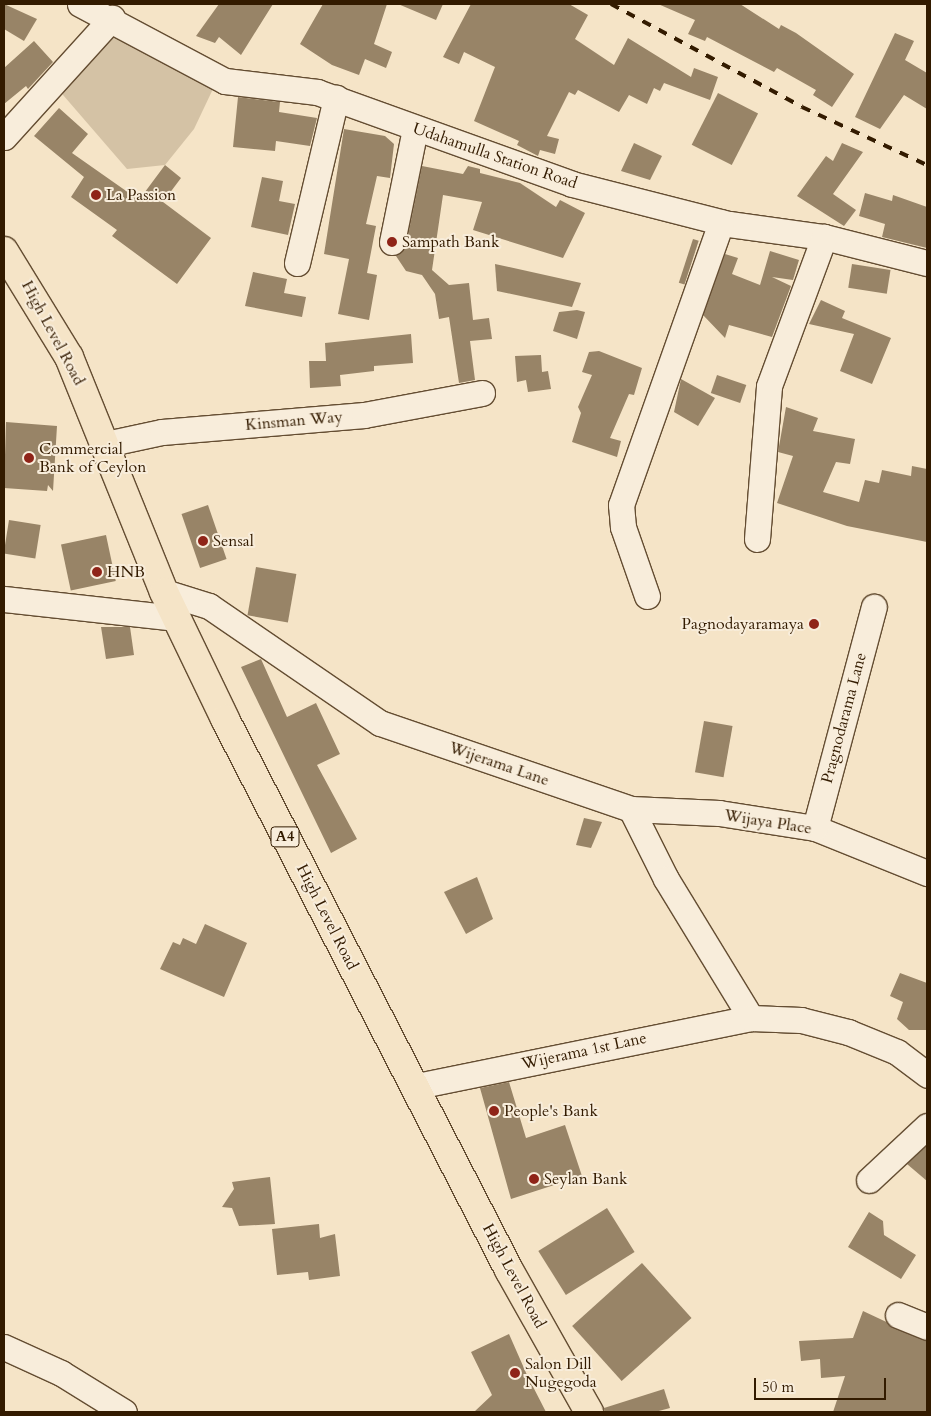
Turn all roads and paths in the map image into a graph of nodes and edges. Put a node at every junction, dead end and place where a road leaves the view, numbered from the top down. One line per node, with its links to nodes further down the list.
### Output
1 (80, 4): 2 (street, Udahamulla Station Road)
2 (112, 18): 3 (street, Udahamulla Station Road); 5 (street)
3 (336, 98): 4 (street, Udahamulla Station Road); 10 (street)
4 (415, 129): 6 (street, Udahamulla Station Road); 8 (street)
5 (4, 137)
6 (721, 222): 7 (street, Udahamulla Station Road); 16 (street)
7 (824, 237): 11 (street, Udahamulla Station Road); 14 (street)
8 (392, 242)
9 (4, 251): 13 (highway, High Level Road / A4)
10 (297, 263)
11 (927, 263)
12 (482, 393): 13 (street, Kinsman Way)
13 (106, 444): 15 (highway, High Level Road / A4)
14 (757, 540)
15 (164, 592): 19 (highway, High Level Road / A4); 20 (street, Wijerama Lane)
16 (647, 596)
17 (4, 599): 19 (street)
18 (874, 607): 21 (street, Pragnodarama Lane)
19 (176, 618): 25 (highway, High Level Road / A4)
20 (631, 809): 21 (street, Wijaya Place); 23 (street)
21 (815, 828): 22 (street, Wijaya Place)
22 (927, 873)
23 (752, 1018): 24 (street, Wijerama 1st Lane); 25 (street, Wijerama 1st Lane)
24 (927, 1075)
25 (417, 1086): 32 (highway, High Level Road / A4)
26 (927, 1126): 27 (street)
27 (869, 1180)
28 (898, 1315): 29 (street)
29 (927, 1327)
30 (4, 1346): 31 (street)
31 (124, 1412)
32 (589, 1412)

